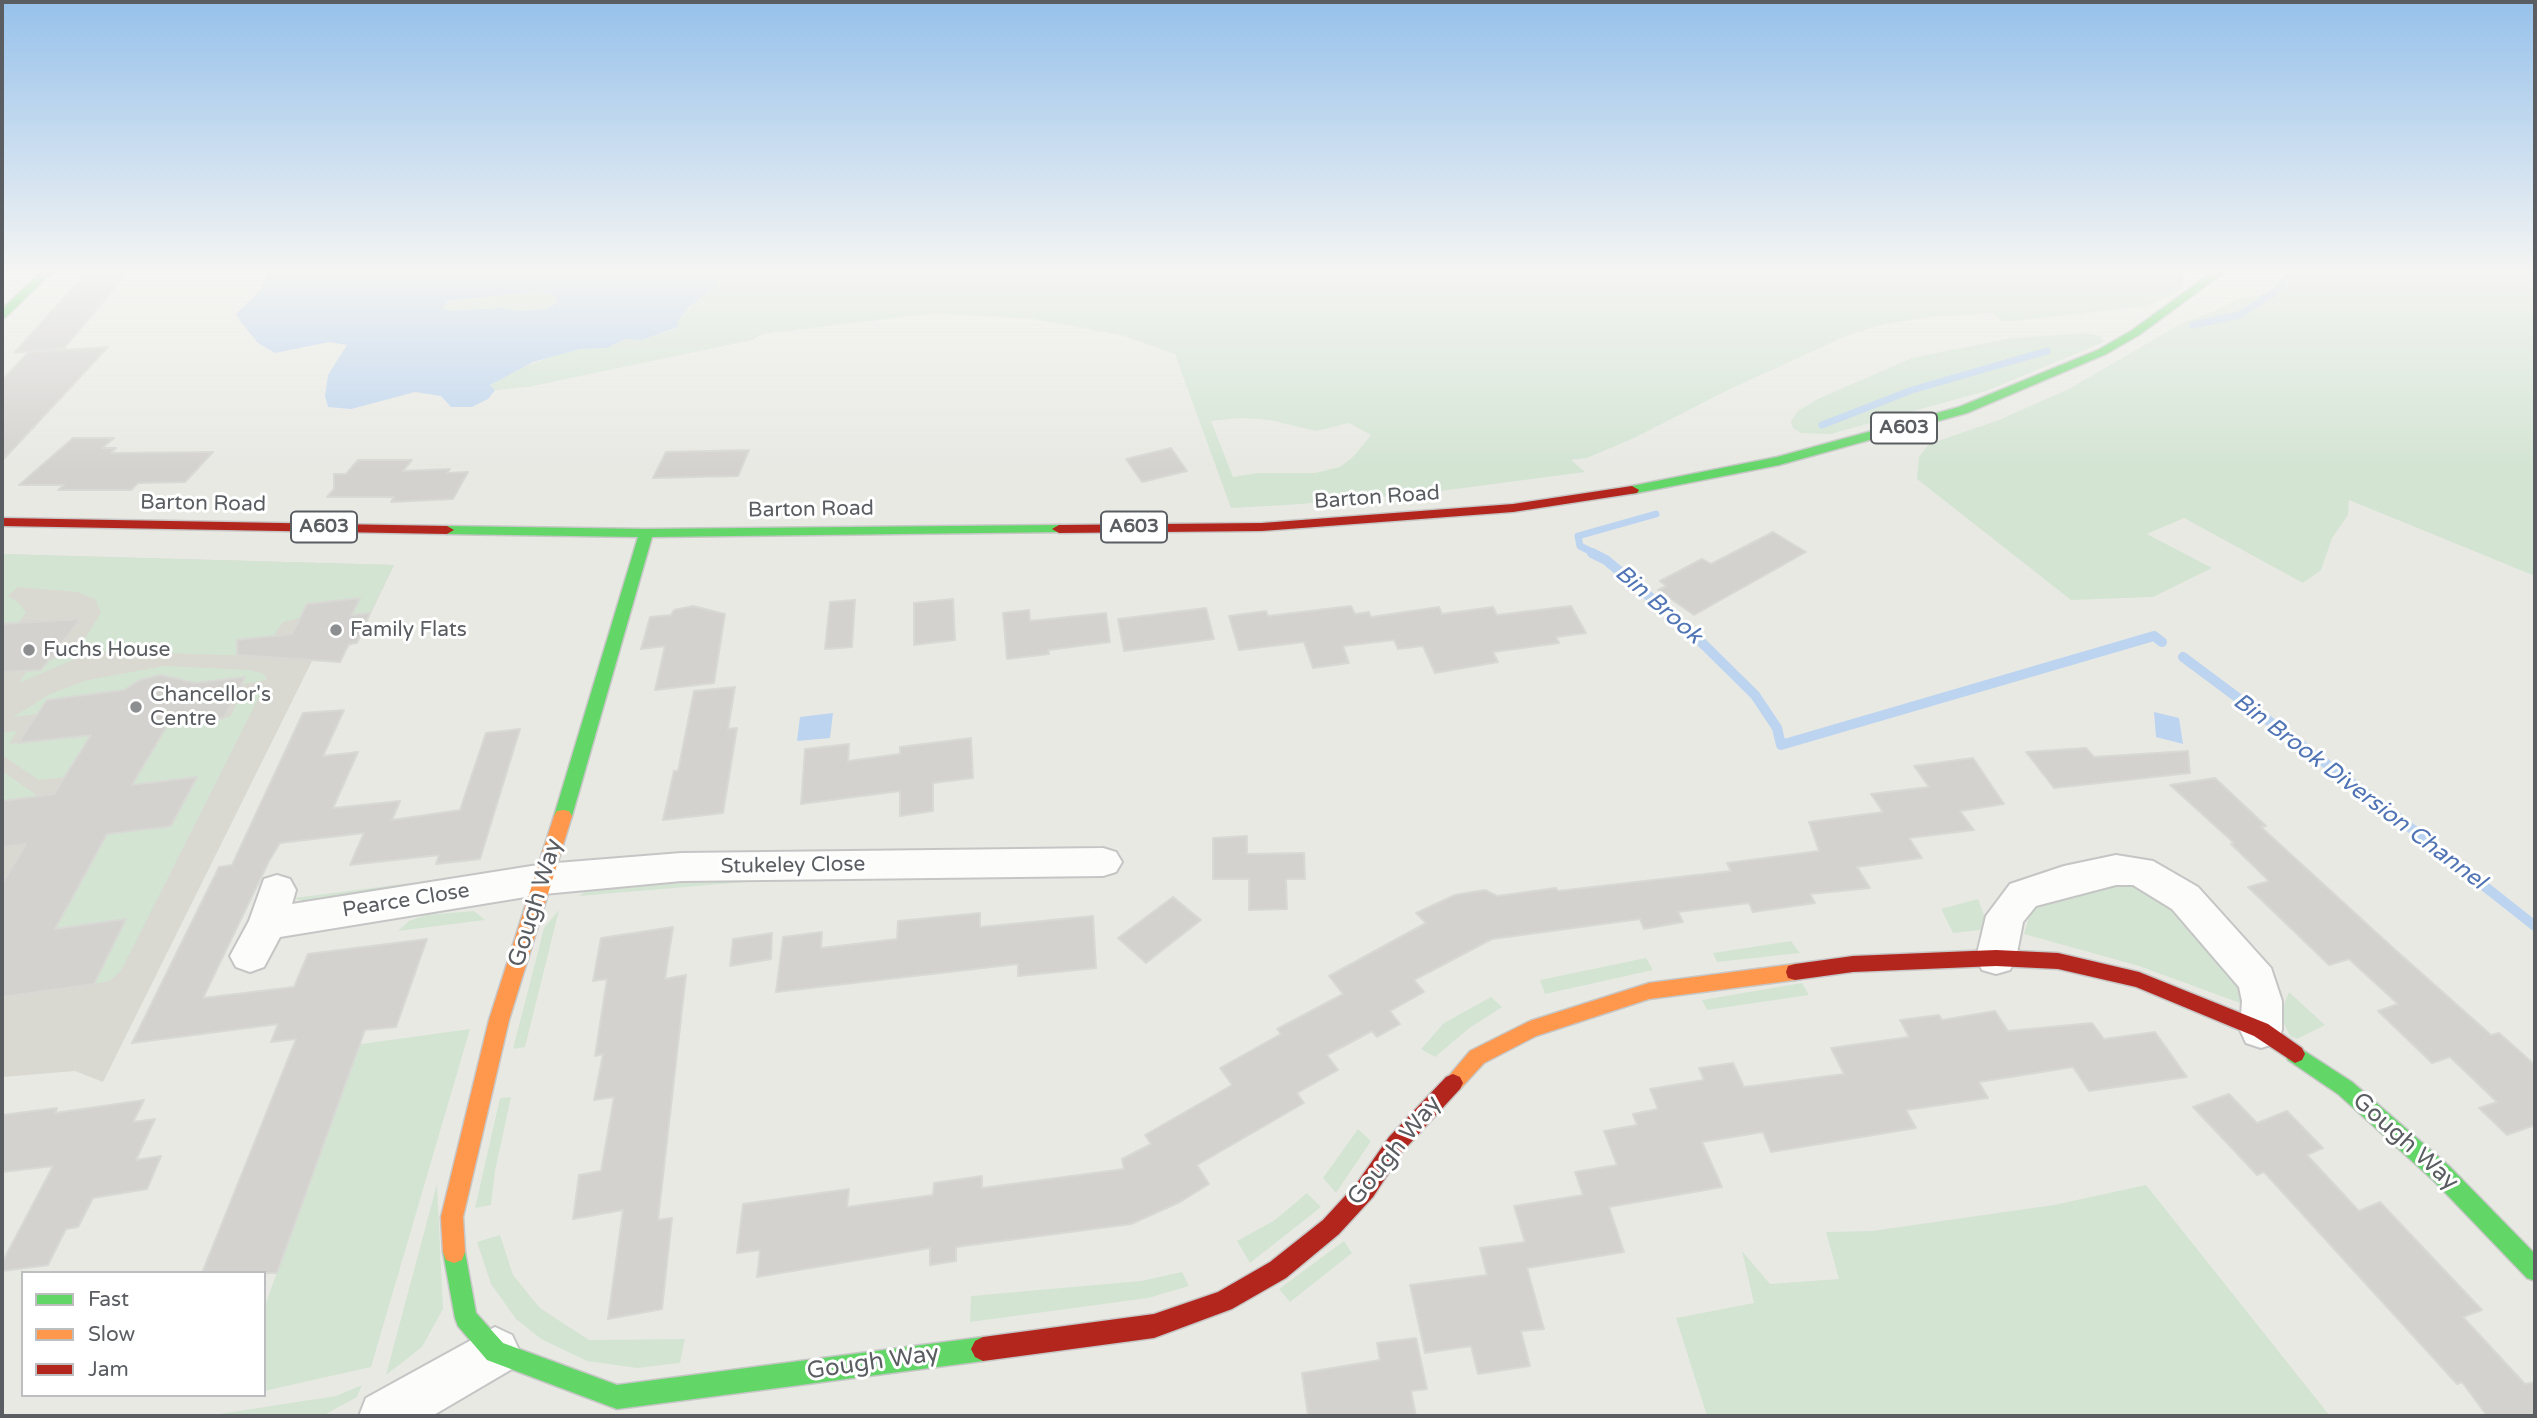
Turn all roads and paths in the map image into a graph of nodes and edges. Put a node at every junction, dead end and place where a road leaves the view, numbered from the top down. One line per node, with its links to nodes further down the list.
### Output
1 (2128, 337): 3 (main road, Barton Road / A603)
2 (2, 522): 3 (main road, Barton Road / A603)
3 (646, 533): 5 (main road, Gough Way)
4 (1103, 862): 5 (street, Stukeley Close)
5 (544, 879): 6 (street, Pearce Close); 10 (main road, Gough Way)
6 (265, 923)
7 (1997, 958): 8 (main road, Gough Way); 8 (street); 10 (main road, Gough Way)
8 (2261, 1030): 9 (main road, Gough Way)
9 (2535, 1270)
10 (495, 1352): 11 (street)
11 (384, 1416)

